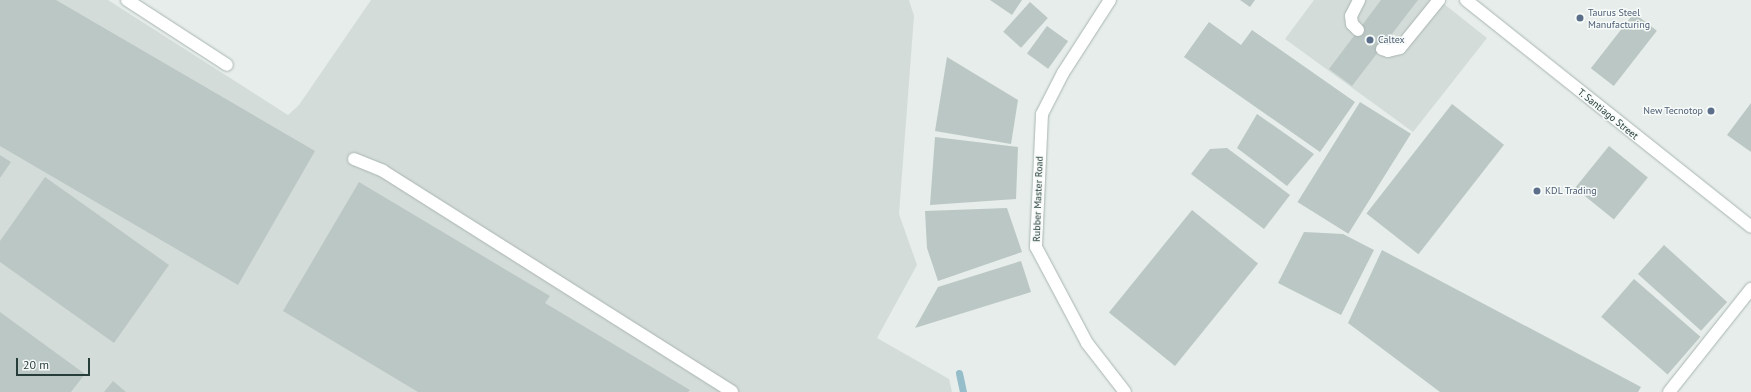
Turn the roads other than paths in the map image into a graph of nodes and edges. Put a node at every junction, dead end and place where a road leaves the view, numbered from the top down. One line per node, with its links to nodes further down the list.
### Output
1 (127, 0): 8 (street)
2 (1110, 0): 13 (street, Rubber Master Road)
3 (1359, 0): 6 (street)
4 (1439, 0): 7 (street)
5 (1466, 0): 10 (street, T. Santiago Street)
6 (1358, 30)
7 (1382, 48)
8 (227, 65)
9 (354, 159): 12 (street)
10 (1751, 227)
11 (1751, 289): 14 (street)
12 (732, 392)
13 (1125, 392)
14 (1669, 392)

